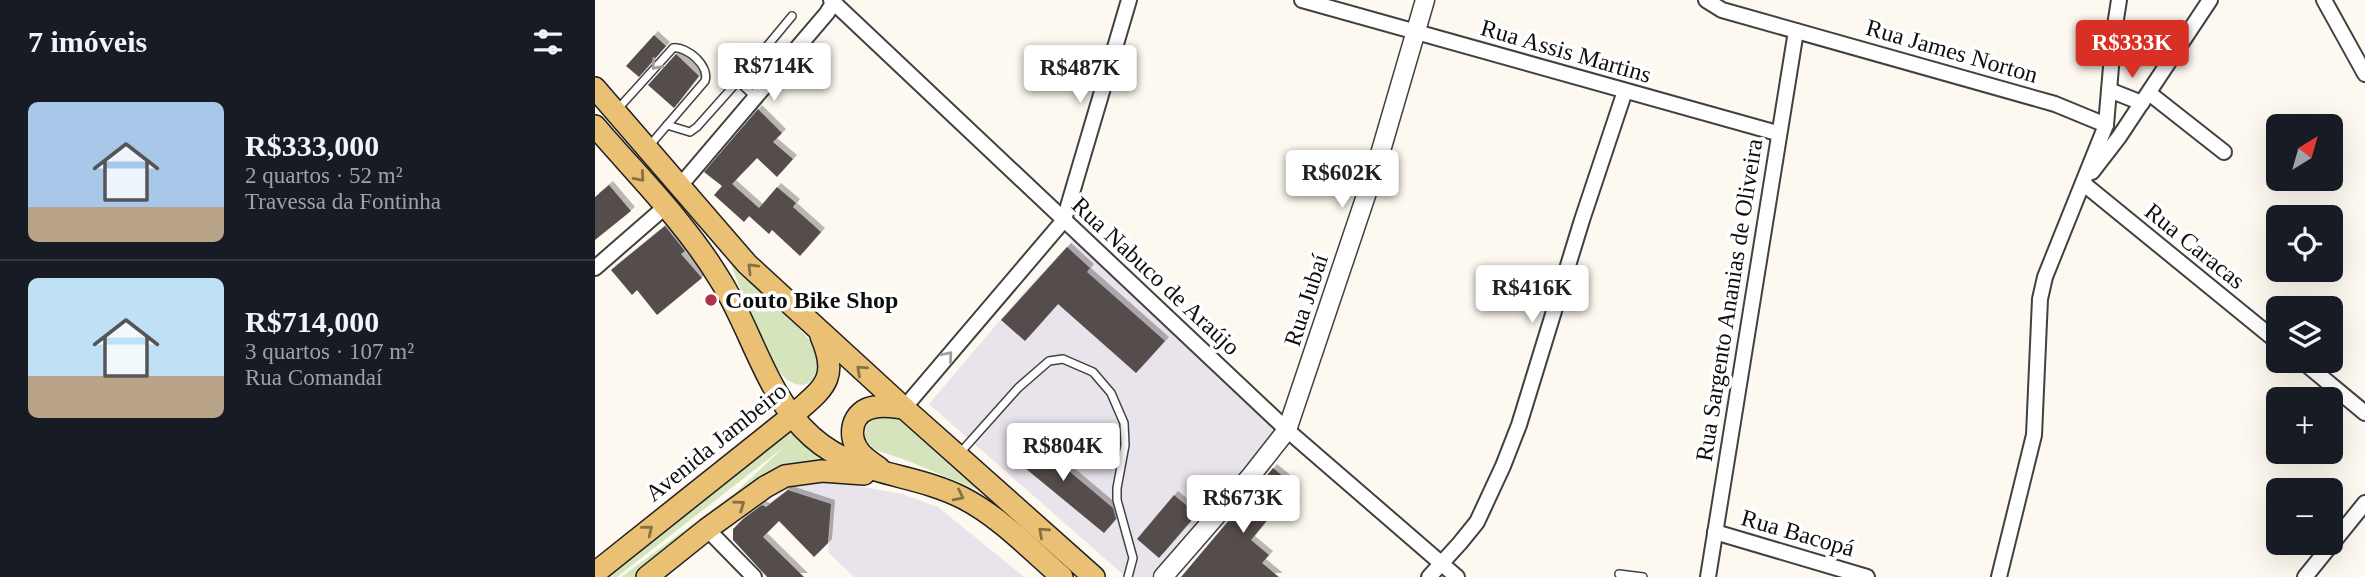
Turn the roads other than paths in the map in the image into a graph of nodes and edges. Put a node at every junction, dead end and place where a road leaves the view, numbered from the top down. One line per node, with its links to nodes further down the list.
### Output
1 (1129, 0): 29 (street)
2 (1302, 0): 11 (street, Rua Assis Martins)
3 (1425, 0): 11 (street, Rua Jubaí)
4 (1706, 0): 10 (street, Rua James Norton)
5 (2119, 0): 15 (street)
6 (2210, 0): 18 (street)
7 (2325, 0): 12 (street)
8 (833, 1): 17 (street); 29 (street, Rua Nabuco de Araújo)
9 (792, 16): 13 (lane)
10 (1795, 31): 21 (street, Rua James Norton); 23 (street, Rua Sargento Ananias de Oliveira)
11 (1415, 32): 16 (street, Rua Assis Martins); 37 (street, Rua Jubaí)
12 (2365, 74)
13 (738, 80): 17 (lane); 20 (lane)
14 (595, 88): 19 (main road)
15 (2109, 90): 18 (street); 21 (street)
16 (1625, 91): 23 (street, Rua Assis Martins); 43 (street)
17 (756, 98): 27 (street)
18 (2145, 98): 25 (street); 26 (street)
19 (615, 112): 20 (lane, one-way to 19); 24 (main road)
20 (667, 125): 24 (lane)
21 (2106, 125): 26 (street)
22 (595, 126): 28 (main road, one-way to 28)
23 (1777, 133): 42 (street, Rua Sargento Ananias de Oliveira)
24 (647, 149): 27 (main road)
25 (2224, 152)
26 (2085, 180): 32 (street, Rua Caracas); 57 (street)
27 (680, 187): 31 (main road, one-way to 27)
28 (665, 207): 30 (street); 36 (main road)
29 (1064, 220): 34 (street, one-way to 29); 37 (street, Rua Nabuco de Araújo)
30 (595, 268)
31 (819, 331): 34 (main road, one-way to 31); 36 (main road, Avenida Jambeiro)
32 (2266, 331)
33 (2317, 373): 35 (street)
34 (904, 408): 38 (main road); 39 (main road)
35 (2365, 413)
36 (792, 416): 39 (main road); 44 (main road, Avenida Jambeiro, one-way to 36)
37 (1287, 430): 43 (street, Rua Nabuco de Araújo); 51 (street, Rua Jubaí)
38 (957, 456): 49 (main road, one-way to 38); 50 (lane)
39 (894, 476): 41 (main road, one-way to 39); 48 (main road, one-way to 48)
40 (2365, 503): 58 (street)
41 (707, 529): 46 (main road); 47 (street)
42 (1716, 532): 55 (street, Rua Sargento Ananias de Oliveira); 56 (street, Rua Bacopá)
43 (1442, 564): 52 (street); 53 (street, Rua Nabuco de Araújo)
44 (595, 573)
45 (1619, 574): 54 (lane)
46 (647, 577)
47 (754, 577)
48 (1062, 577)
49 (1094, 577)
50 (1128, 577)
51 (1163, 577)
52 (1429, 577)
53 (1457, 577)
54 (1643, 577)
55 (1708, 577)
56 (1867, 577)
57 (1999, 577)
58 (2305, 577)

